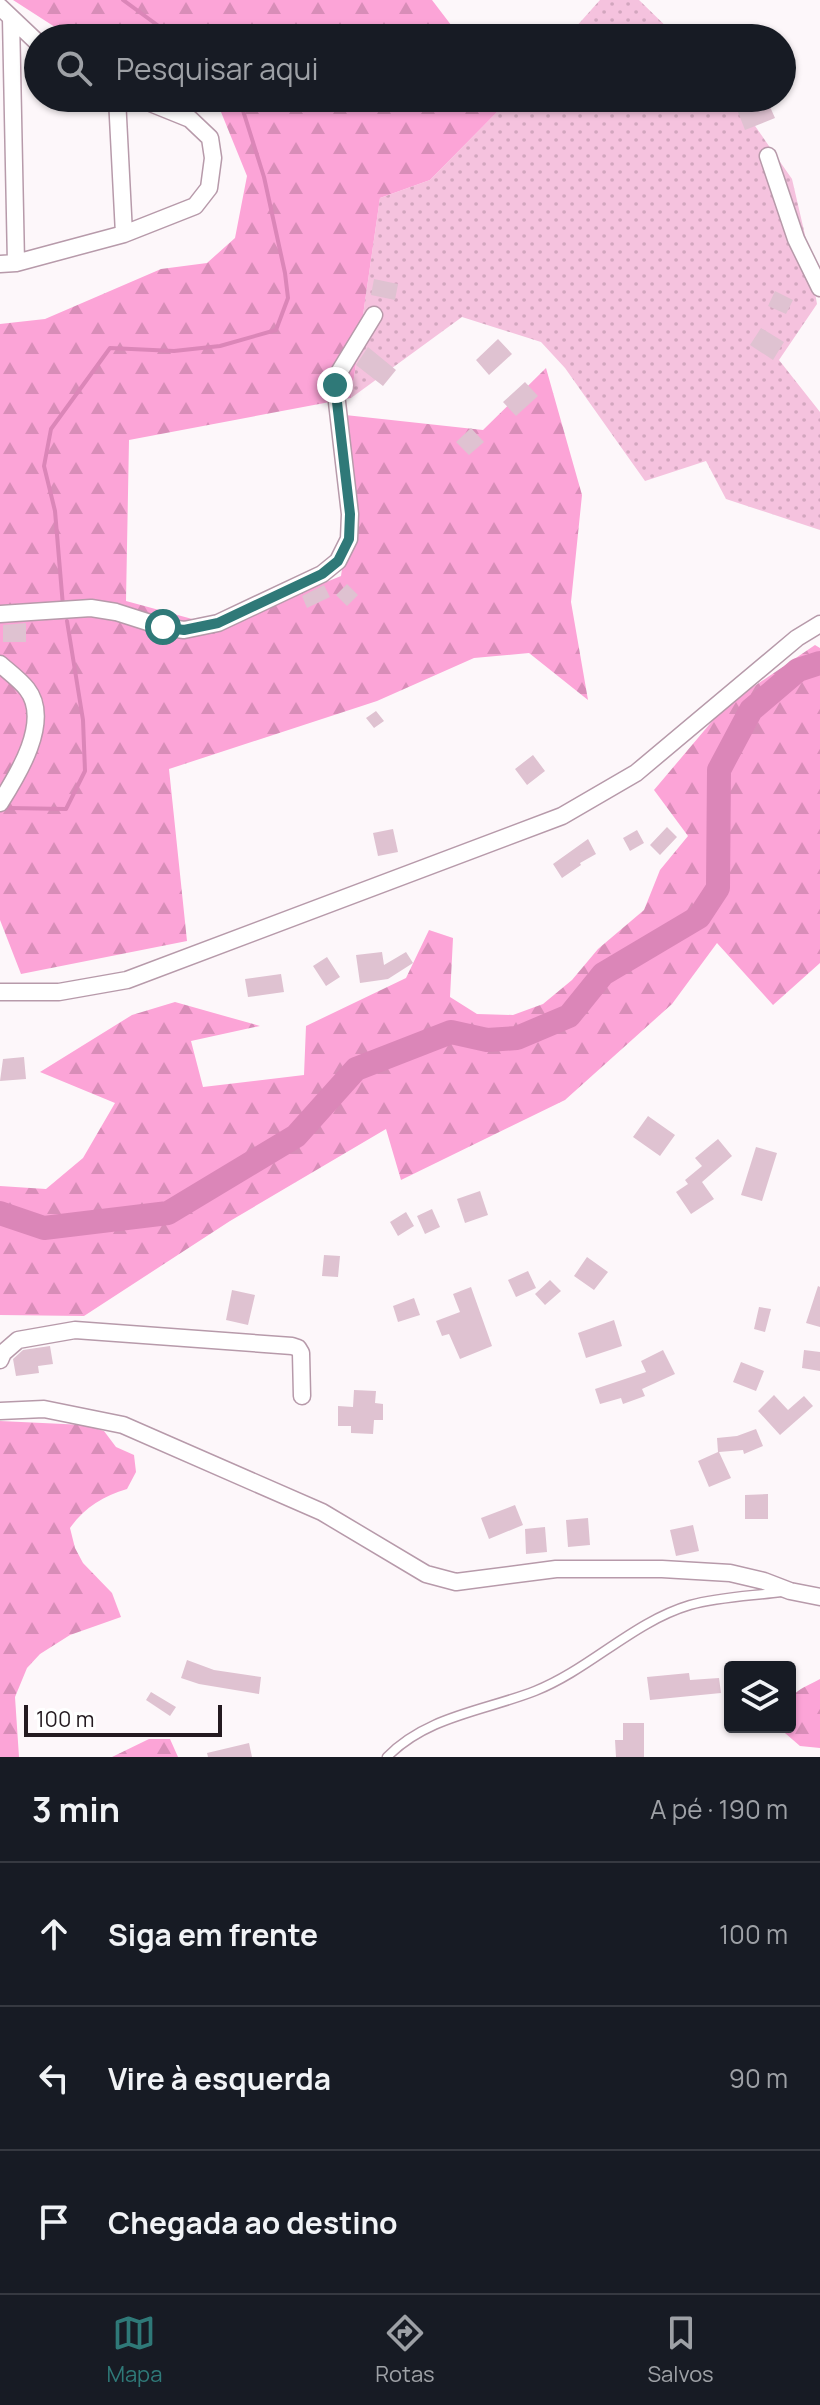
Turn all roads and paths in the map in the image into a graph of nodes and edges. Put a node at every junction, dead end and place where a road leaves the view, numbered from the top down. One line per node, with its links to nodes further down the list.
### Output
1 (5, 12): 2 (street); 7 (street)
2 (24, 30)
3 (118, 112): 6 (street)
4 (173, 112): 6 (street)
5 (768, 156): 8 (street)
6 (124, 234): 7 (street)
7 (8, 263)
8 (820, 288)
9 (374, 315): 10 (street)
10 (0, 614)
11 (820, 624): 14 (street)
12 (0, 664): 13 (street)
13 (0, 803)
14 (0, 992)
15 (0, 1360): 16 (street)
16 (302, 1396)
17 (0, 1411): 18 (street)
18 (790, 1591): 19 (street); 20 (lane)
19 (820, 1597)
20 (387, 1757)

